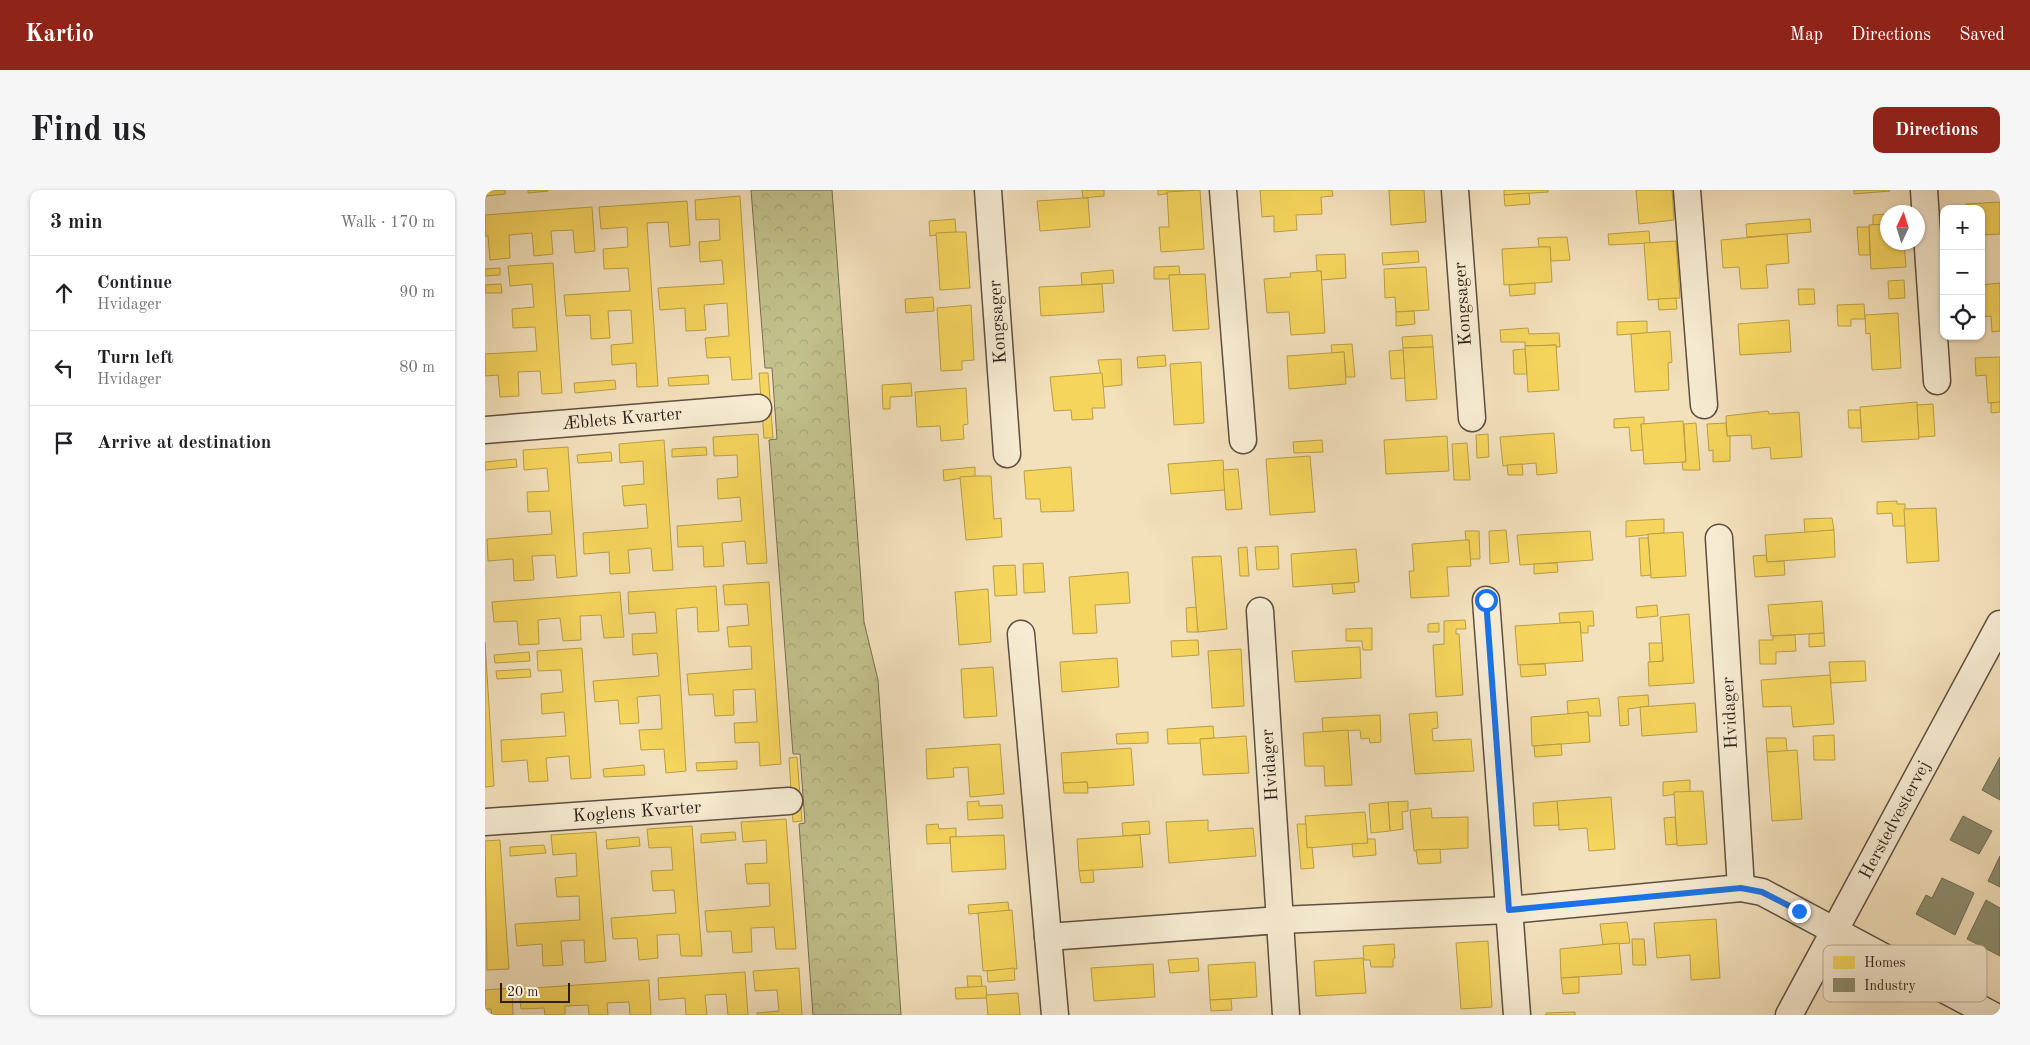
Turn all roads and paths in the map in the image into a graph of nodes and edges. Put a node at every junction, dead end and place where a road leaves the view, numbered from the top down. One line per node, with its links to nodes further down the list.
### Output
1 (988, 190): 12 (street, Kongsager)
2 (1223, 190): 11 (street)
3 (1455, 190): 9 (street, Kongsager)
4 (1687, 190): 7 (street)
5 (1924, 190): 6 (street)
6 (1937, 381)
7 (1704, 405)
8 (759, 408): 10 (street, Æblets Kvarter)
9 (1472, 418)
10 (485, 430)
11 (1243, 440)
12 (1007, 454)
13 (1719, 538): 20 (street, Hvidager)
14 (1486, 600): 21 (street)
15 (1259, 611): 22 (street, Hvidager)
16 (2000, 624): 23 (street, Herstedvestervej)
17 (1021, 634): 24 (street)
18 (789, 801): 19 (street, Koglens Kvarter)
19 (485, 822)
20 (1741, 888): 21 (street); 23 (street)
21 (1509, 910): 22 (street); 31 (street)
22 (1280, 920): 24 (street); 30 (street, Hvidager)
23 (1835, 931): 25 (street, Herstedvestervej); 26 (street)
24 (1048, 937): 29 (street)
25 (1827, 945)
26 (1861, 945)
27 (1823, 953): 32 (street, Herstedvestervej)
28 (1968, 1002): 33 (street)
29 (1055, 1015)
30 (1285, 1015)
31 (1517, 1015)
32 (1789, 1015)
33 (1992, 1015)

